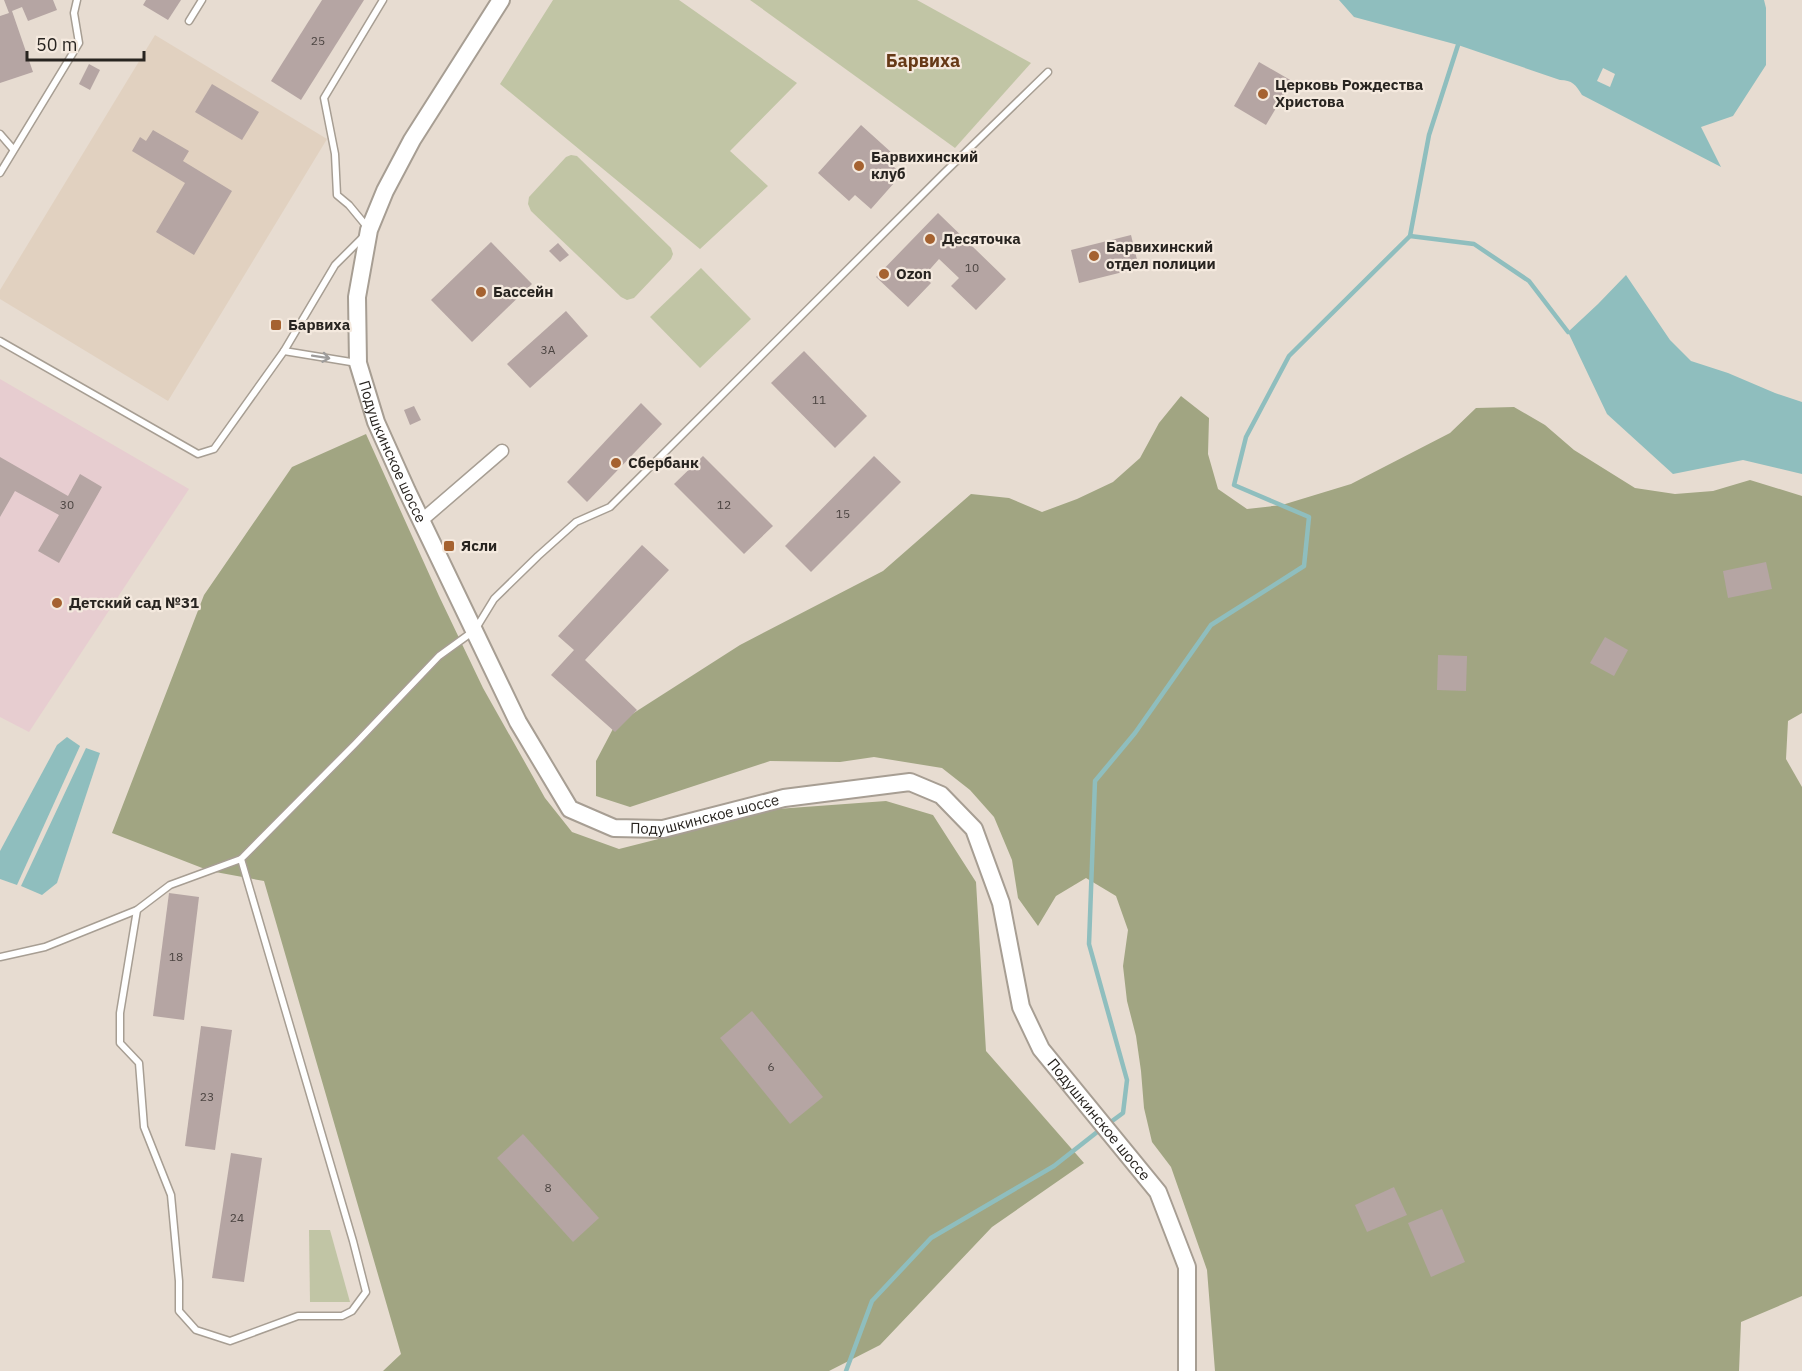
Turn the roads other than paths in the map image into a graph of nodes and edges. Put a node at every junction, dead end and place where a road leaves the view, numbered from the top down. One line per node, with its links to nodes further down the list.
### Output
1 (77, 0): 8 (lane)
2 (202, 0): 5 (lane)
3 (384, 0): 10 (lane)
4 (501, 0): 10 (main road, Подушкинское шоссе)
5 (189, 21)
6 (1048, 72): 16 (lane)
7 (0, 134): 8 (lane)
8 (13, 149): 9 (lane)
9 (0, 173)
10 (369, 230): 12 (lane); 13 (main road, Подушкинское шоссе)
11 (0, 341): 12 (lane)
12 (284, 351): 13 (lane, one-way to 13)
13 (357, 363): 15 (main road, Подушкинское шоссе)
14 (502, 452): 15 (street)
15 (422, 520): 16 (main road, Подушкинское шоссе)
16 (475, 630): 17 (lane); 20 (main road, Подушкинское шоссе)
17 (241, 860): 18 (lane); 18 (lane)
18 (137, 910): 19 (lane)
19 (0, 957)
20 (1187, 1371)

